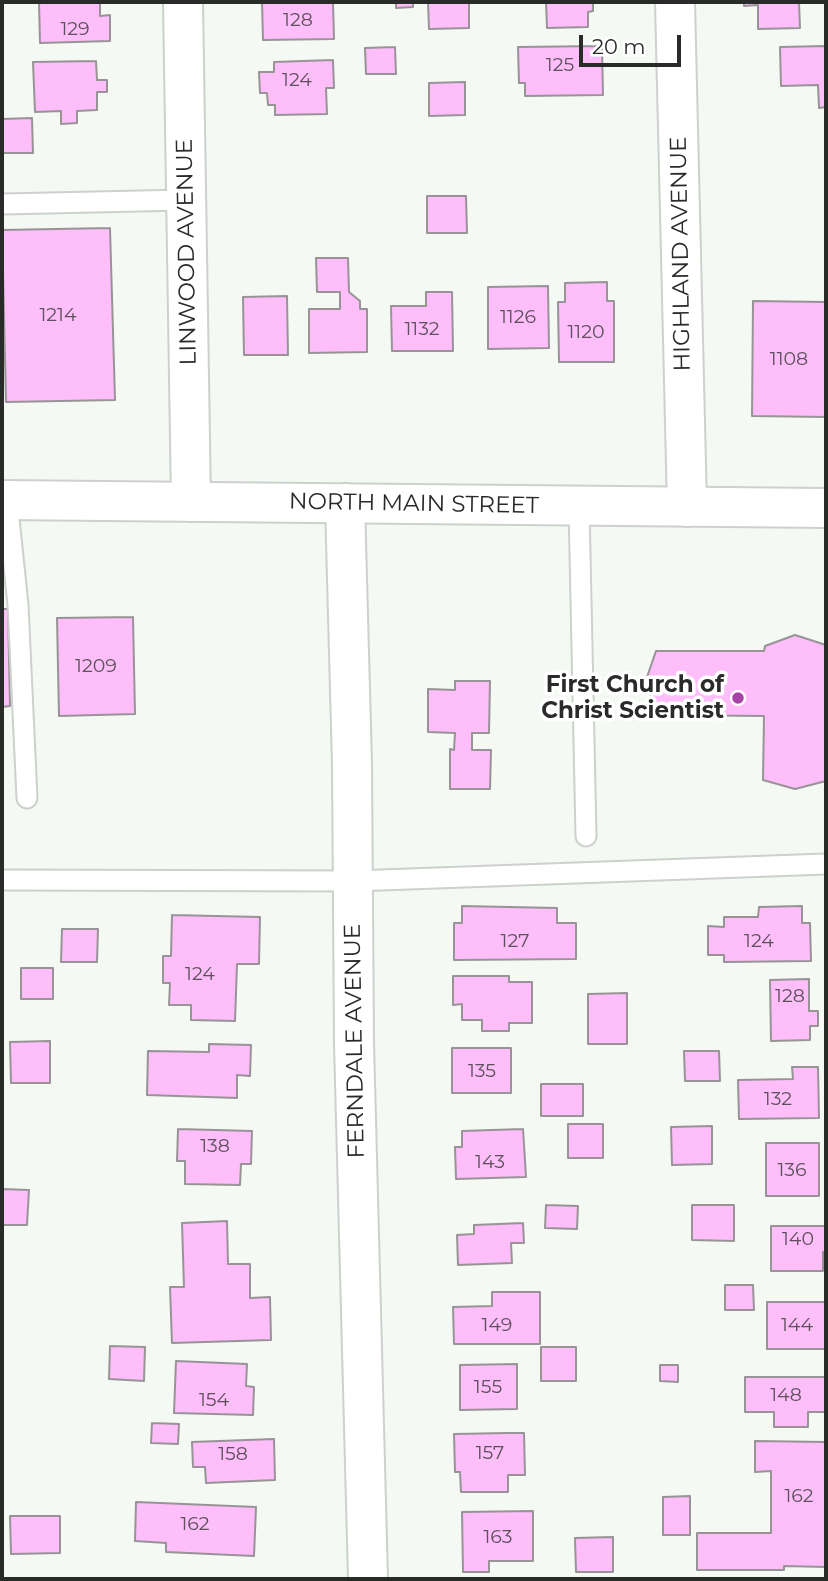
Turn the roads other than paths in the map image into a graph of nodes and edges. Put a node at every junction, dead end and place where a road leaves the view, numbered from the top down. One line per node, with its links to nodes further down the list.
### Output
1 (183, 2): 3 (street, LINWOOD AVENUE)
2 (675, 2): 9 (street, HIGHLAND AVENUE)
3 (186, 200): 4 (lane); 6 (street, LINWOOD AVENUE)
4 (2, 204)
5 (4, 500): 6 (street, NORTH MAIN STREET); 11 (lane)
6 (191, 502): 7 (street, NORTH MAIN STREET)
7 (345, 503): 8 (street, NORTH MAIN STREET); 15 (street, FERNDALE AVENUE)
8 (579, 506): 9 (street, NORTH MAIN STREET); 12 (lane)
9 (687, 507): 10 (street, NORTH MAIN STREET)
10 (826, 508)
11 (27, 798)
12 (586, 836)
13 (826, 864): 15 (lane)
14 (2, 880): 15 (lane)
15 (353, 881): 16 (street, FERNDALE AVENUE)
16 (368, 1579)

